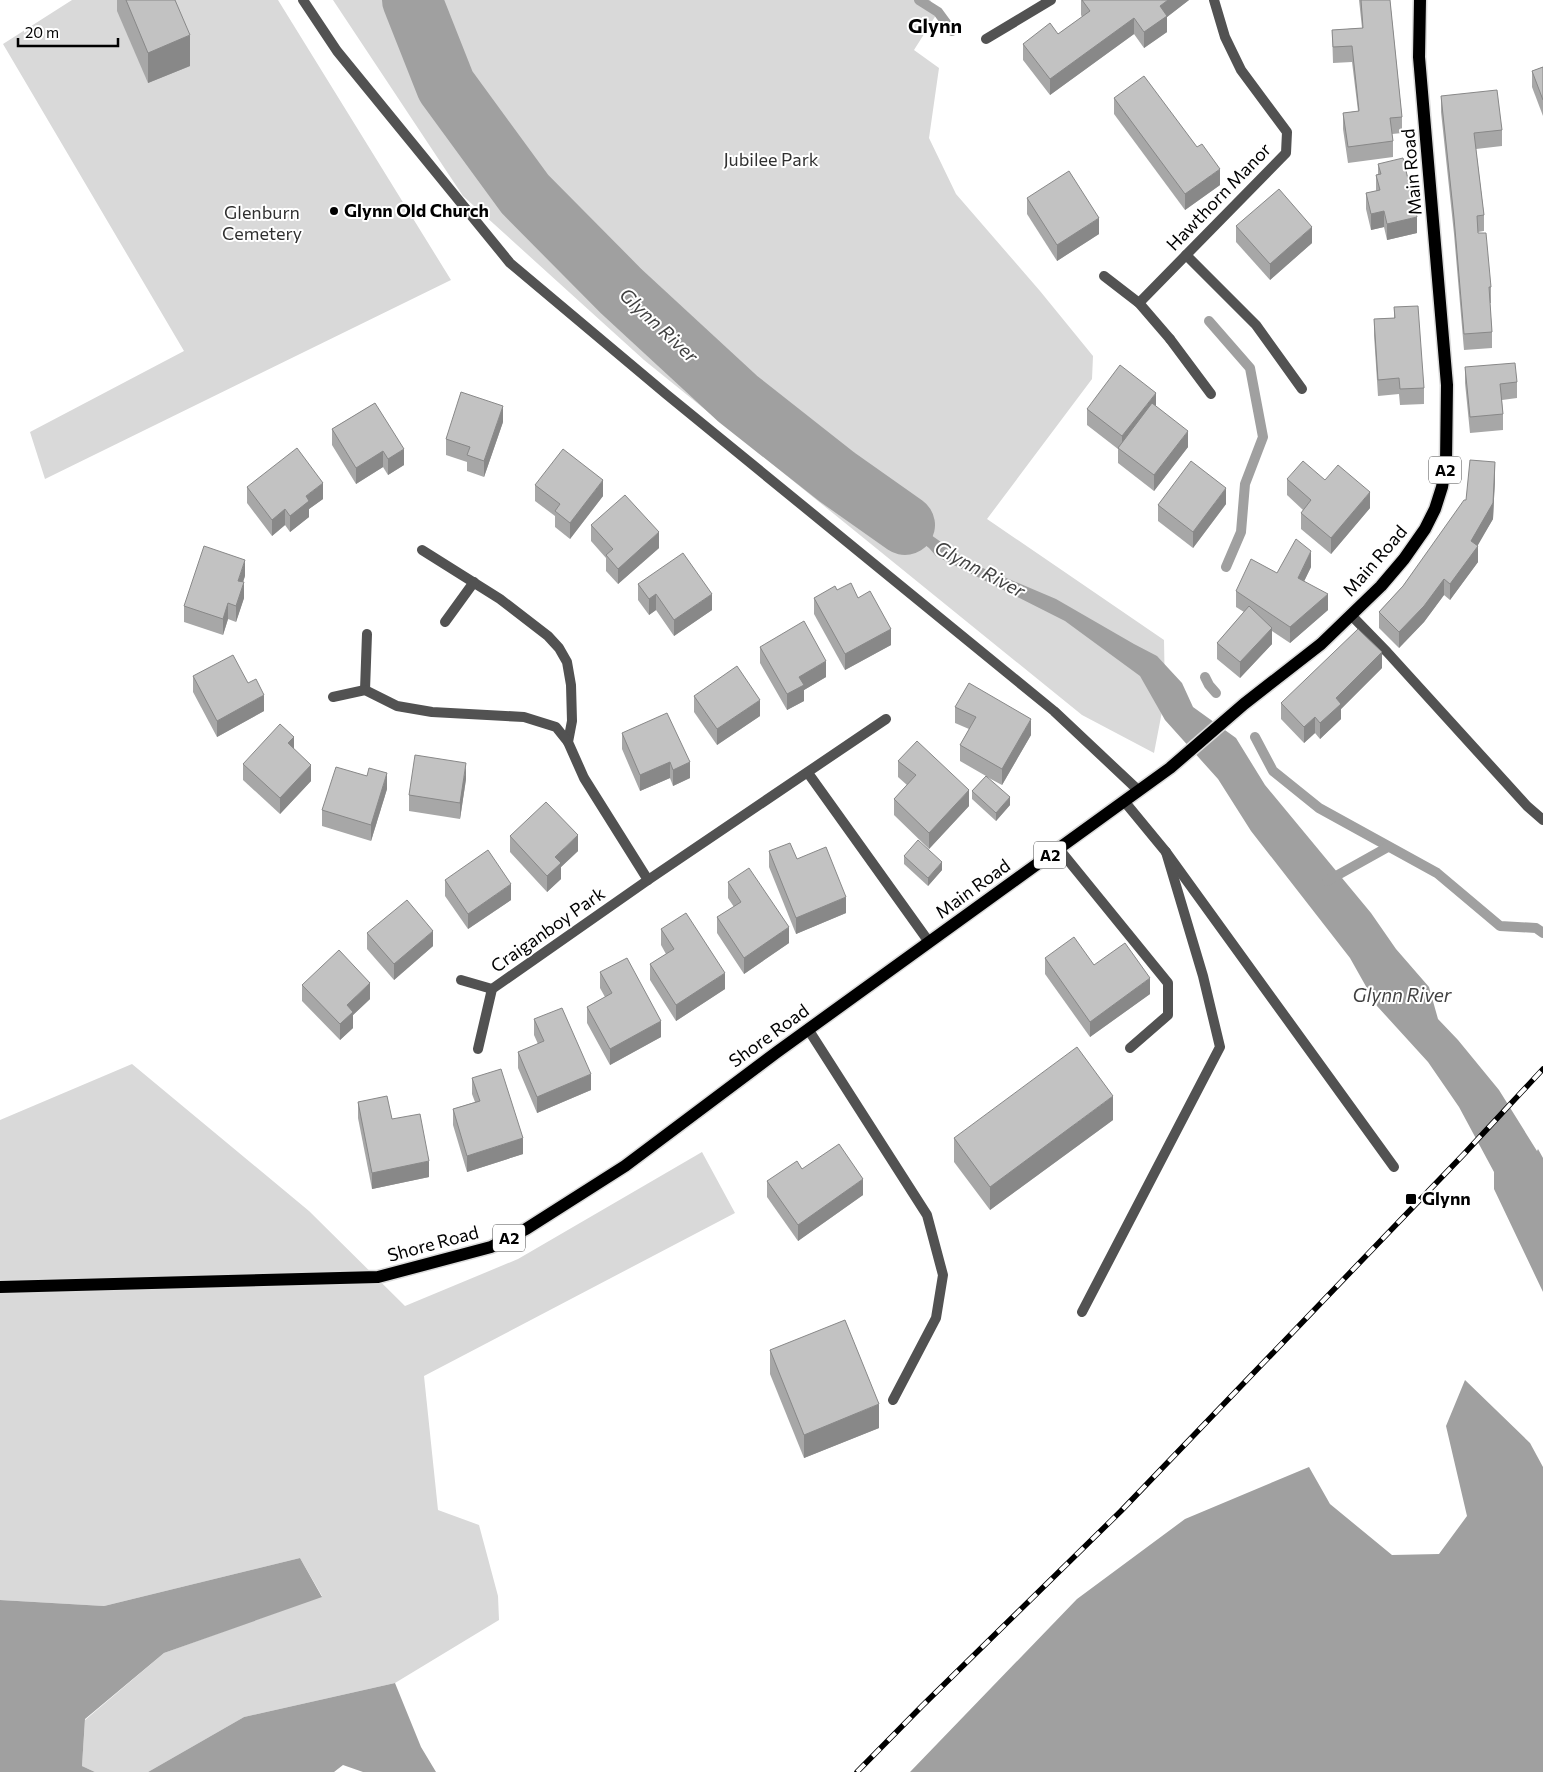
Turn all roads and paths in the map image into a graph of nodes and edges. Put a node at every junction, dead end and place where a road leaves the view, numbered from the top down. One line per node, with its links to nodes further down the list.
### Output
1 (303, 0): 21 (street)
2 (1051, 0): 5 (street)
3 (1214, 0): 6 (street, Hawthorn Manor)
4 (1420, 0): 13 (main road, Main Road / A2)
5 (986, 39)
6 (1186, 255): 8 (street, Hawthorn Manor); 9 (street)
7 (1104, 276): 8 (street)
8 (1139, 303): 10 (street)
9 (1302, 390)
10 (1211, 394)
11 (422, 550): 12 (street)
12 (474, 582): 14 (street); 19 (street)
13 (1351, 615): 21 (main road, Main Road / A2); 23 (street)
14 (445, 622)
15 (367, 634): 16 (street)
16 (365, 690): 17 (street); 19 (street)
17 (333, 696)
18 (886, 719): 20 (street, Craiganboy Park)
19 (568, 742): 26 (street)
20 (808, 773): 26 (street, Craiganboy Park); 27 (street)
21 (1138, 790): 22 (main road, Main Road / A2)
22 (1124, 801): 24 (main road, Main Road / A2); 25 (street)
23 (1543, 820)
24 (1059, 849): 27 (main road, Main Road / A2); 31 (street)
25 (1166, 852): 33 (street); 35 (street)
26 (648, 880): 29 (street, Craiganboy Park)
27 (929, 942): 30 (main road, Shore Road / A2)
28 (461, 980): 29 (street)
29 (492, 989): 32 (street, Craiganboy Park)
30 (808, 1029): 34 (main road, Shore Road / A2); 36 (street)
31 (1130, 1048)
32 (478, 1049)
33 (1394, 1168)
34 (0, 1287)
35 (1082, 1312)
36 (893, 1400)

